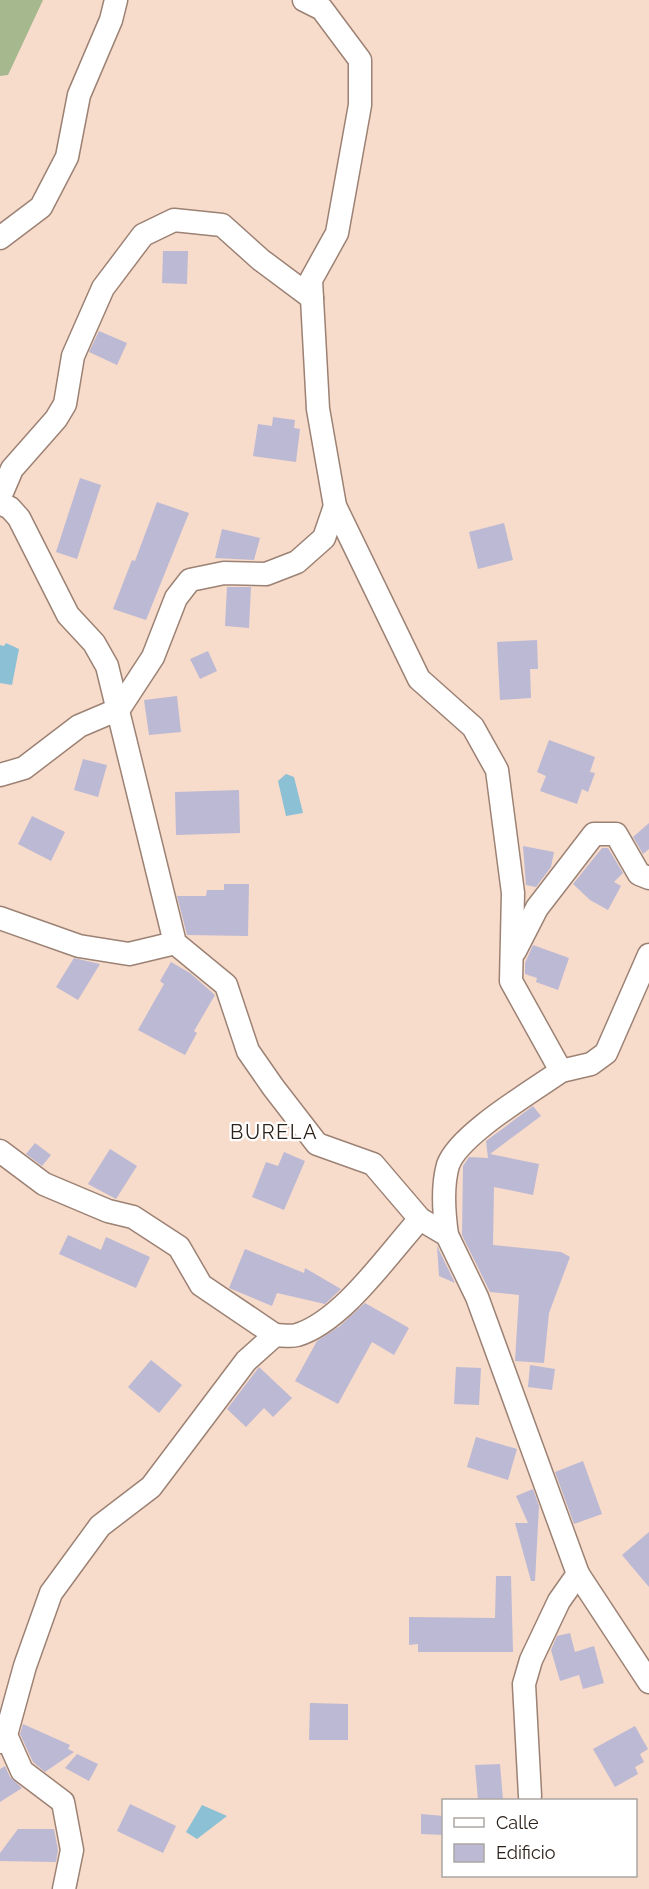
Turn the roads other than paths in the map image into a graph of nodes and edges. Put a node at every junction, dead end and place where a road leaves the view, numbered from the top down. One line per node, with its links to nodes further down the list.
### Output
1 (116, 0): 3 (street)
2 (315, 3): 4 (street)
3 (0, 238)
4 (312, 298): 5 (street); 7 (street)
5 (0, 497)
6 (0, 503): 8 (street)
7 (335, 506): 8 (street); 14 (street)
8 (119, 709): 9 (street); 12 (street)
9 (0, 775)
10 (649, 878): 14 (street)
11 (0, 918): 12 (street)
12 (175, 944): 17 (street)
13 (649, 955): 15 (street)
14 (512, 957): 15 (street)
15 (561, 1071): 18 (street)
16 (0, 1150): 19 (street)
17 (420, 1219): 18 (street); 19 (street)
18 (447, 1235): 20 (street)
19 (274, 1335): 22 (street)
20 (578, 1574): 21 (street); 23 (street)
21 (649, 1682)
22 (3, 1739): 24 (street)
23 (530, 1796)
24 (64, 1889)

